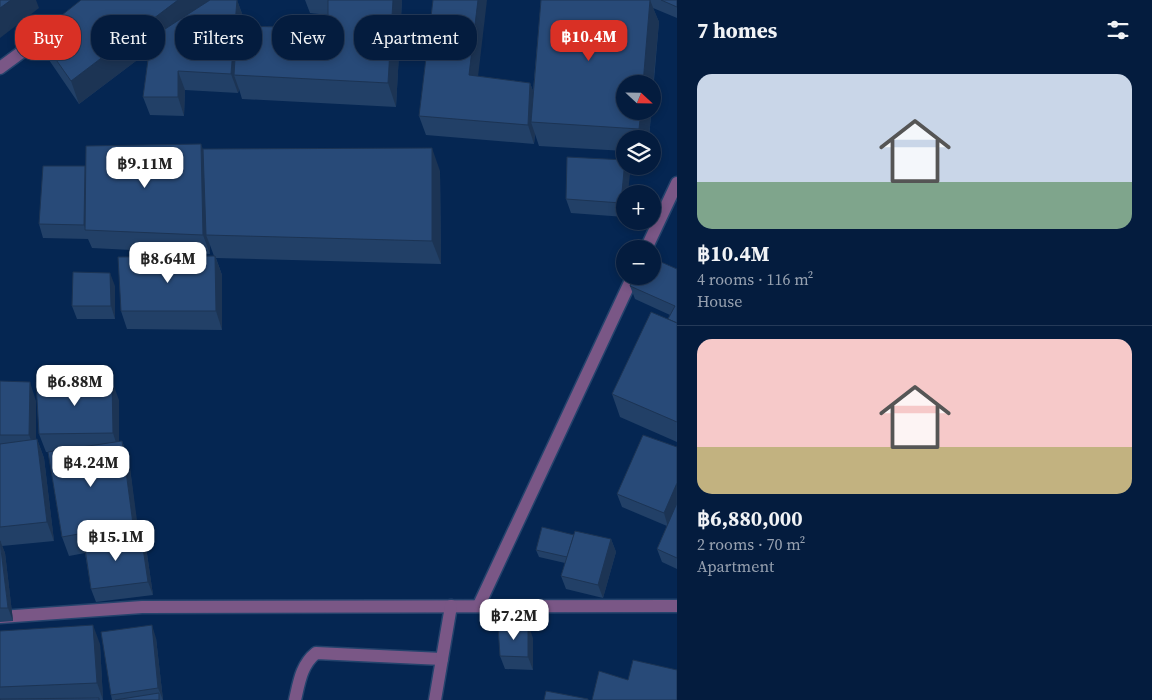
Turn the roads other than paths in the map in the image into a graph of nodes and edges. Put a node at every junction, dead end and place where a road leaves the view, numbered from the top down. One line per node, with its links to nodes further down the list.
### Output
1 (15, 57): 2 (street)
2 (0, 68)
3 (677, 183): 4 (street)
4 (650, 240)
5 (629, 285): 6 (street)
6 (479, 605): 7 (street); 8 (street)
7 (451, 606): 9 (street); 10 (street)
8 (677, 606)
9 (0, 617)
10 (442, 659): 11 (street); 12 (street)
11 (295, 700)
12 (434, 700)

